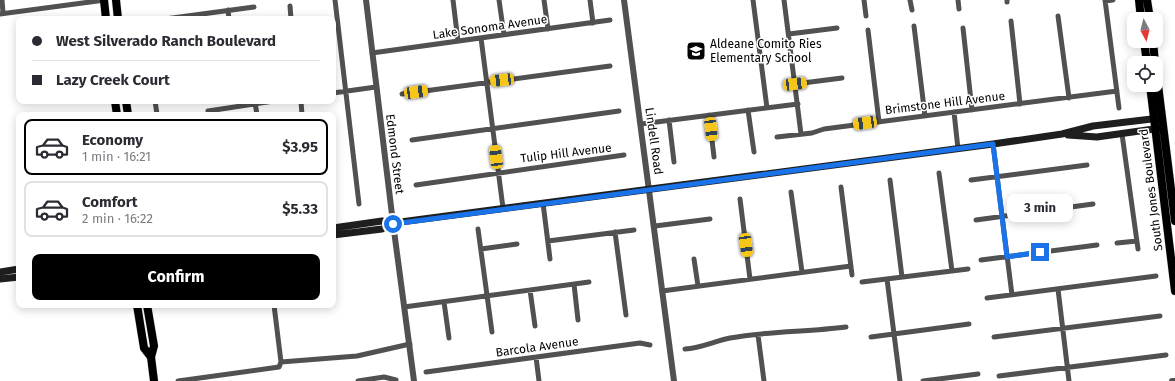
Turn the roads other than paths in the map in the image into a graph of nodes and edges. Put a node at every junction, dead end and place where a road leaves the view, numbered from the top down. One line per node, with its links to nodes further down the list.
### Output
1 (2, 0): 27 (street)
2 (105, 0): 27 (street); 28 (main road)
3 (116, 0): 29 (main road)
4 (335, 0): 53 (street)
5 (366, 0): 47 (street, Edmond Street)
6 (453, 0): 46 (street)
7 (499, 0): 44 (street)
8 (544, 0): 41 (street)
9 (590, 0): 37 (street)
10 (624, 0): 75 (street, Lindell Road)
11 (753, 0): 63 (street)
12 (784, 0): 43 (street)
13 (864, 0): 33 (street)
14 (910, 0): 24 (street)
15 (958, 0): 22 (street)
16 (1113, 0): 19 (street)
17 (1139, 0): 25 (main road)
18 (1147, 0): 26 (main road)
19 (1105, 1): 54 (street)
20 (290, 6): 32 (street)
21 (254, 7): 23 (street)
22 (959, 9)
23 (228, 10): 30 (street); 31 (street)
24 (912, 10)
25 (1140, 12)
26 (1149, 12)
27 (2, 14)
28 (106, 16)
29 (118, 16)
30 (197, 16)
31 (229, 16)
32 (291, 16)
33 (866, 16)
34 (1058, 16): 59 (street)
35 (610, 20): 37 (street, Lake Sonoma Avenue)
36 (1011, 21): 62 (street)
37 (593, 23): 41 (street, Lake Sonoma Avenue)
38 (914, 26): 71 (street)
39 (837, 28): 43 (street)
40 (963, 28): 66 (street)
41 (548, 29): 44 (street, Lake Sonoma Avenue)
42 (868, 30): 74 (street)
43 (789, 34): 51 (street)
44 (504, 35): 45 (street, Lake Sonoma Avenue)
45 (481, 38): 46 (street, Lake Sonoma Avenue); 50 (street)
46 (458, 41): 47 (street, Lake Sonoma Avenue)
47 (372, 53): 52 (street, Edmond Street)
48 (610, 66): 50 (street)
49 (842, 78): 51 (street)
50 (486, 82): 58 (street); 76 (street)
51 (795, 84): 61 (street)
52 (376, 87): 53 (street); 108 (street, Edmond Street)
53 (347, 91): 57 (street); 101 (street)
54 (1117, 91): 59 (street, Brimstone Hill Avenue); 64 (street)
55 (1152, 92): 72 (main road, South Jones Boulevard)
56 (1157, 92): 72 (main road, South Jones Boulevard)
57 (336, 93)
58 (402, 94)
59 (1069, 98): 62 (street, Brimstone Hill Avenue)
60 (251, 104): 68 (street)
61 (798, 104): 63 (street); 78 (street)
62 (1020, 104): 66 (street, Brimstone Hill Avenue)
63 (768, 108): 65 (street)
64 (1119, 108)
65 (748, 110): 70 (street); 85 (street)
66 (972, 110): 69 (street, Brimstone Hill Avenue)
67 (619, 111): 76 (street)
68 (213, 112)
69 (954, 112): 71 (street, Brimstone Hill Avenue); 84 (street)
70 (709, 115): 73 (street); 87 (street)
71 (925, 116): 74 (street, Brimstone Hill Avenue)
72 (1158, 118): 77 (main road, South Jones Boulevard); 79 (main road)
73 (669, 120): 75 (street); 88 (street)
74 (879, 122): 78 (street, Brimstone Hill Avenue)
75 (641, 124): 97 (street, Lindell Road)
76 (492, 128): 82 (street); 90 (street)
77 (1159, 129): 80 (main road); 107 (main road, South Jones Boulevard); 146 (main road, South Jones Boulevard)
78 (801, 134): 81 (street, Brimstone Hill Avenue)
79 (1062, 134): 80 (main road); 83 (main road)
80 (1122, 134): 116 (street)
81 (777, 137)
82 (412, 140)
83 (993, 144): 84 (main road); 92 (street)
84 (958, 149): 97 (main road)
85 (754, 152)
86 (624, 156): 90 (street, Tulip Hill Avenue)
87 (714, 157)
88 (674, 162)
89 (1086, 165): 92 (street)
90 (498, 172): 95 (street, Tulip Hill Avenue); 103 (street)
91 (939, 173): 129 (street)
92 (997, 176): 94 (street); 104 (street)
93 (890, 180): 135 (street)
94 (971, 180)
95 (416, 185)
96 (841, 187): 126 (street)
97 (649, 189): 100 (main road); 109 (street, Lindell Road)
98 (791, 192): 131 (street)
99 (740, 199): 138 (street)
100 (543, 203): 103 (main road); 115 (street)
101 (359, 204)
102 (1093, 204): 104 (street)
103 (503, 208): 108 (main road)
104 (1001, 216): 106 (street); 122 (street)
105 (710, 219): 109 (street)
106 (976, 220)
107 (1175, 222)
108 (393, 224): 110 (main road); 114 (main road); 151 (street, Edmond Street)
109 (655, 226): 145 (street, Lindell Road)
110 (336, 228)
111 (478, 229): 120 (street)
112 (634, 230): 113 (street)
113 (615, 232): 115 (street); 155 (street)
114 (336, 236)
115 (548, 241): 123 (street)
116 (1137, 241): 117 (street); 121 (street)
117 (1117, 243)
118 (517, 244): 120 (street)
119 (1097, 245): 122 (street)
120 (481, 249): 148 (street)
121 (1138, 249)
122 (1007, 257): 125 (street); 147 (street)
123 (550, 259)
124 (694, 259): 142 (street)
125 (981, 260)
126 (851, 266): 131 (street); 132 (street)
127 (16, 269): 130 (main road)
128 (968, 269): 129 (street)
129 (952, 271): 135 (street)
130 (0, 272)
131 (802, 272): 138 (street)
132 (852, 274)
133 (1156, 276): 143 (street)
134 (16, 277): 137 (main road)
135 (902, 277): 136 (street)
136 (887, 278): 140 (street); 164 (street)
137 (0, 279)
138 (750, 279): 142 (street)
139 (589, 282): 141 (street)
140 (862, 282)
141 (574, 284): 144 (street); 157 (street)
142 (698, 286): 145 (street)
143 (1058, 289): 147 (street); 161 (street)
144 (530, 290): 148 (street); 159 (street)
145 (662, 291): 187 (street, Lindell Road)
146 (1175, 291)
147 (1012, 295): 149 (street)
148 (487, 296): 150 (street); 162 (street)
149 (987, 298)
150 (444, 302): 151 (street); 167 (street)
151 (404, 307): 168 (street, Edmond Street)
152 (137, 308): 172 (main road)
153 (148, 308): 172 (main road)
154 (274, 308): 174 (street)
155 (626, 315)
156 (1160, 316): 161 (street)
157 (578, 320)
158 (969, 324): 164 (street)
159 (535, 326)
160 (846, 327): 163 (street)
161 (1062, 328): 166 (street); 175 (street)
162 (492, 332)
163 (758, 334): 170 (street); 188 (street)
164 (894, 334): 165 (street); 189 (street)
165 (871, 337)
166 (994, 337)
167 (449, 338)
168 (410, 344): 174 (street); 185 (street, Edmond Street)
169 (650, 345): 173 (street, Barcola Avenue)
170 (686, 349)
171 (1166, 354): 175 (street)
172 (151, 357): 182 (main road)
173 (536, 357): 176 (street, Barcola Avenue); 186 (street)
174 (281, 364): 183 (street)
175 (1067, 367): 178 (street); 191 (street)
176 (426, 372)
177 (978, 374): 190 (street)
178 (999, 376)
179 (367, 380): 180 (street); 184 (street)
180 (396, 380)
181 (1175, 380): 192 (street)
182 (154, 381)
183 (178, 381)
184 (358, 381)
185 (414, 381)
186 (539, 381)
187 (674, 381)
188 (764, 381)
189 (900, 381)
190 (923, 381)
191 (1069, 381)
192 (1172, 381)

